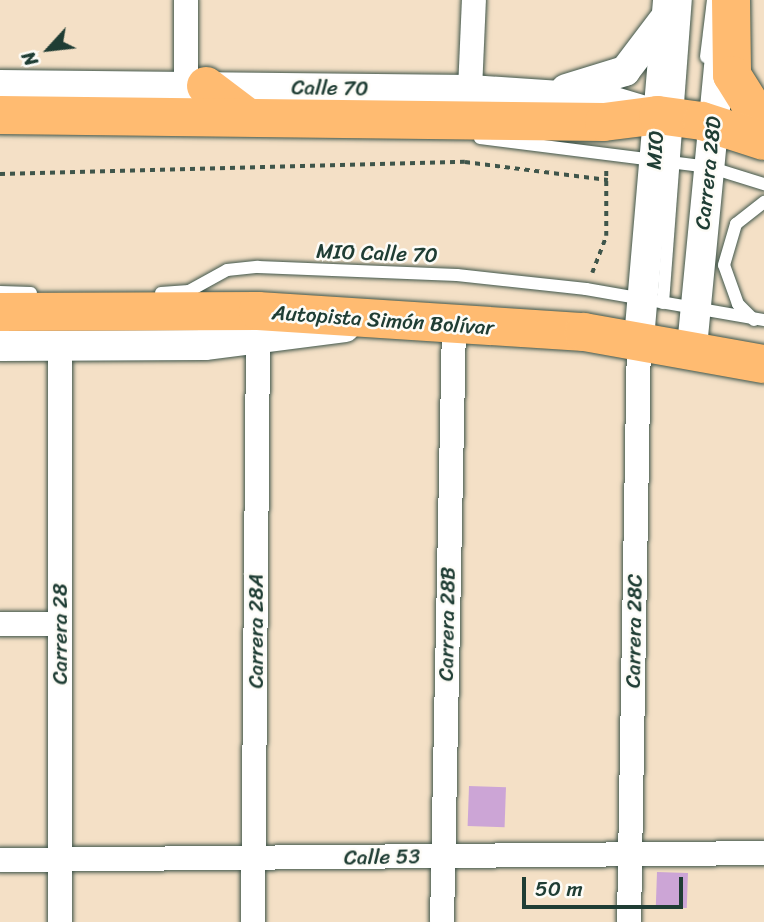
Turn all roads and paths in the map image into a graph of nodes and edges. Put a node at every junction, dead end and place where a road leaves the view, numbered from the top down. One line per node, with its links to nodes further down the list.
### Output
1 (186, 0): 8 (street)
2 (474, 0): 9 (street)
3 (668, 0): 10 (street); 13 (street, Carrera 28D)
4 (686, 0): 13 (lane, MIO)
5 (713, 0): 13 (lane)
6 (731, 0): 13 (street, Carrera 28D); 14 (highway)
7 (0, 85): 8 (street, Calle 70)
8 (196, 85): 9 (street, Calle 70); 12 (highway)
9 (470, 90): 10 (street, Calle 70)
10 (549, 94): 13 (street, Calle 70)
11 (0, 115): 12 (highway)
12 (247, 117): 13 (highway)
13 (687, 119): 16 (highway); 18 (street, Carrera 28D); 19 (street, Carrera 28D)
14 (764, 126)
15 (147, 133): 17 (lane)
16 (764, 141)
17 (602, 157): 18 (lane); 21 (path)
18 (664, 163): 19 (lane); 28 (street, Carrera 28D)
19 (704, 166): 22 (lane); 29 (street, Carrera 28D)
20 (0, 174): 21 (path)
21 (608, 180): 24 (path)
22 (764, 184)
23 (764, 202): 31 (lane)
24 (586, 289): 27 (lane, MIO Calle 70); 28 (lane, MIO Calle 70)
25 (0, 292): 26 (lane)
26 (49, 294)
27 (74, 295)
28 (652, 301): 29 (lane, MIO Calle 70); 34 (street, Carrera 28D)
29 (695, 310): 31 (lane, MIO Calle 70); 38 (street, Carrera 28D)
30 (0, 312): 32 (highway, Autopista Simón Bolívar)
31 (759, 320)
32 (384, 321): 33 (highway, Autopista Simón Bolívar); 35 (street)
33 (454, 326): 34 (highway, Autopista Simón Bolívar); 44 (street, Carrera 28B)
34 (639, 339): 38 (highway, Autopista Simón Bolívar); 43 (street, Carrera 28C)
35 (258, 341): 36 (street); 45 (street, Carrera 28A)
36 (60, 345): 37 (street); 41 (street, Carrera 28)
37 (0, 346)
38 (692, 347): 39 (highway, Autopista Simón Bolívar)
39 (764, 364)
40 (0, 624): 41 (street)
41 (60, 624): 47 (street, Carrera 28)
42 (764, 853): 43 (street, Calle 53)
43 (630, 855): 44 (street, Calle 53); 51 (street, Carrera 28C)
44 (443, 856): 45 (street, Calle 53); 50 (street, Carrera 28B)
45 (254, 858): 47 (street, Calle 53); 49 (street, Carrera 28A)
46 (0, 860): 47 (street, Calle 53)
47 (60, 860): 48 (street, Carrera 28)
48 (60, 922)
49 (253, 922)
50 (442, 922)
51 (629, 922)

